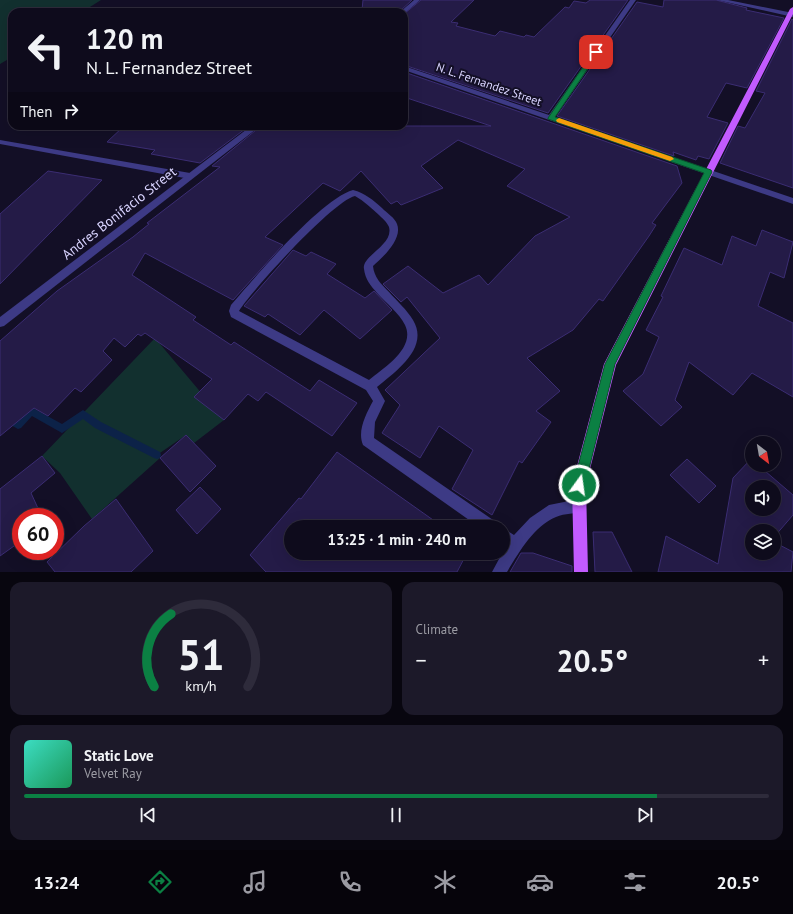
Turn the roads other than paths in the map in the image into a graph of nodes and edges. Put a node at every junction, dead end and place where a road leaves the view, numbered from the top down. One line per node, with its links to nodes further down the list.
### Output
1 (417, 0): 4 (street)
2 (633, 0): 7 (street)
3 (720, 0): 5 (street)
4 (408, 8)
5 (792, 13): 10 (main road)
6 (408, 69): 7 (street, N. L. Fernandez Street)
7 (551, 118): 10 (street, N. L. Fernandez Street)
8 (251, 130): 11 (street, Andres Bonifacio Street)
9 (0, 142): 11 (street)
10 (708, 172): 12 (street, N. L. Fernandez Street); 15 (main road)
11 (190, 176): 13 (street, Andres Bonifacio Street)
12 (793, 201)
13 (0, 323)
14 (370, 386): 14 (street); 16 (street)
15 (579, 506): 18 (street); 20 (main road)
16 (481, 520)
17 (510, 540): 18 (street)
18 (515, 544): 19 (street)
19 (499, 572)
20 (581, 572)

